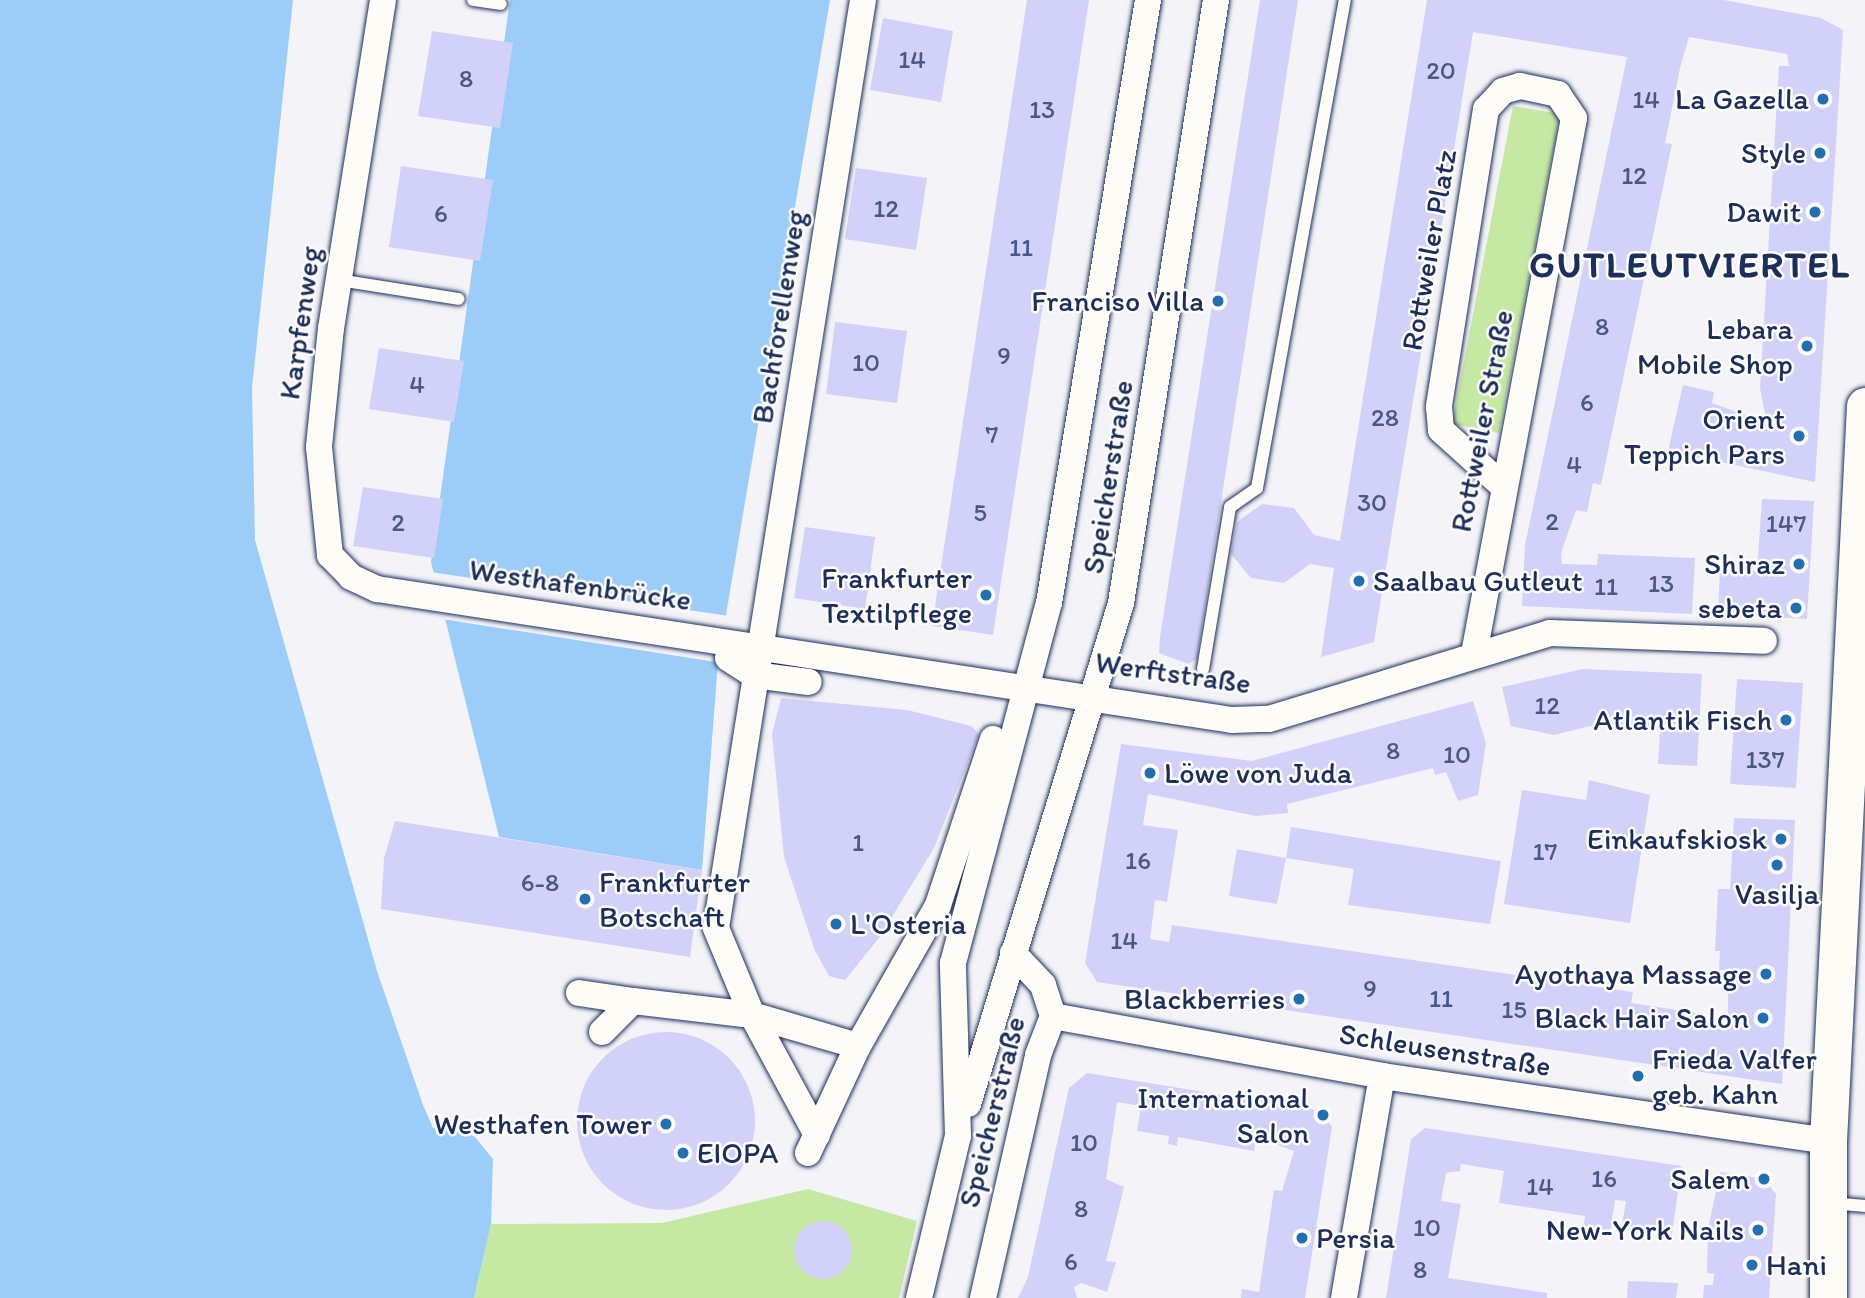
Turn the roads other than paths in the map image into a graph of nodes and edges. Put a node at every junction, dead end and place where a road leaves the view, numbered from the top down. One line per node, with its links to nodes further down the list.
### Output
1 (383, 0): 9 (street, Karpfenweg)
2 (473, 0): 6 (lane)
3 (863, 0): 15 (street, Bachforellenweg)
4 (1148, 0): 21 (street, Speicherstraße)
5 (1345, 0): 18 (lane)
6 (501, 4)
7 (1219, 6): 22 (street, Speicherstraße)
8 (1574, 118): 12 (street, Rottweiler Straße); 12 (street, Rottweiler Platz)
9 (339, 280): 10 (lane); 13 (street, Karpfenweg)
10 (459, 299)
11 (1865, 406): 33 (main road)
12 (1503, 486): 17 (street, Rottweiler Straße)
13 (420, 595): 16 (street, Westhafenbrücke)
14 (1764, 640): 17 (street, Werftstraße)
15 (760, 645): 16 (street, Werftstraße); 19 (street, Bachforellenweg); 21 (street, Werftstraße)
16 (729, 649): 19 (street)
17 (1474, 654): 22 (street, Werftstraße)
18 (1203, 668)
19 (754, 675): 20 (street); 27 (street, Bachforellenweg)
20 (808, 682)
21 (1030, 684): 22 (street, Werftstraße); 32 (street, Speicherstraße)
22 (1095, 696): 24 (street, Speicherstraße)
23 (993, 739): 30 (street)
24 (1013, 953): 28 (street, Speicherstraße); 32 (street, Speicherstraße)
25 (579, 993): 26 (street)
26 (633, 1002): 27 (street); 29 (street)
27 (752, 1015): 30 (street); 30 (street, Bachforellenweg)
28 (1053, 1016): 31 (street, Schleusenstraße); 38 (street, Speicherstraße)
29 (602, 1032)
30 (858, 1046)
31 (1382, 1076): 33 (street, Schleusenstraße); 39 (street)
32 (958, 1136): 37 (street)
33 (1828, 1141): 34 (main road)
34 (1827, 1203): 35 (lane); 36 (main road)
35 (1865, 1206)
36 (1827, 1296)
37 (919, 1298)
38 (982, 1298)
39 (1344, 1298)

